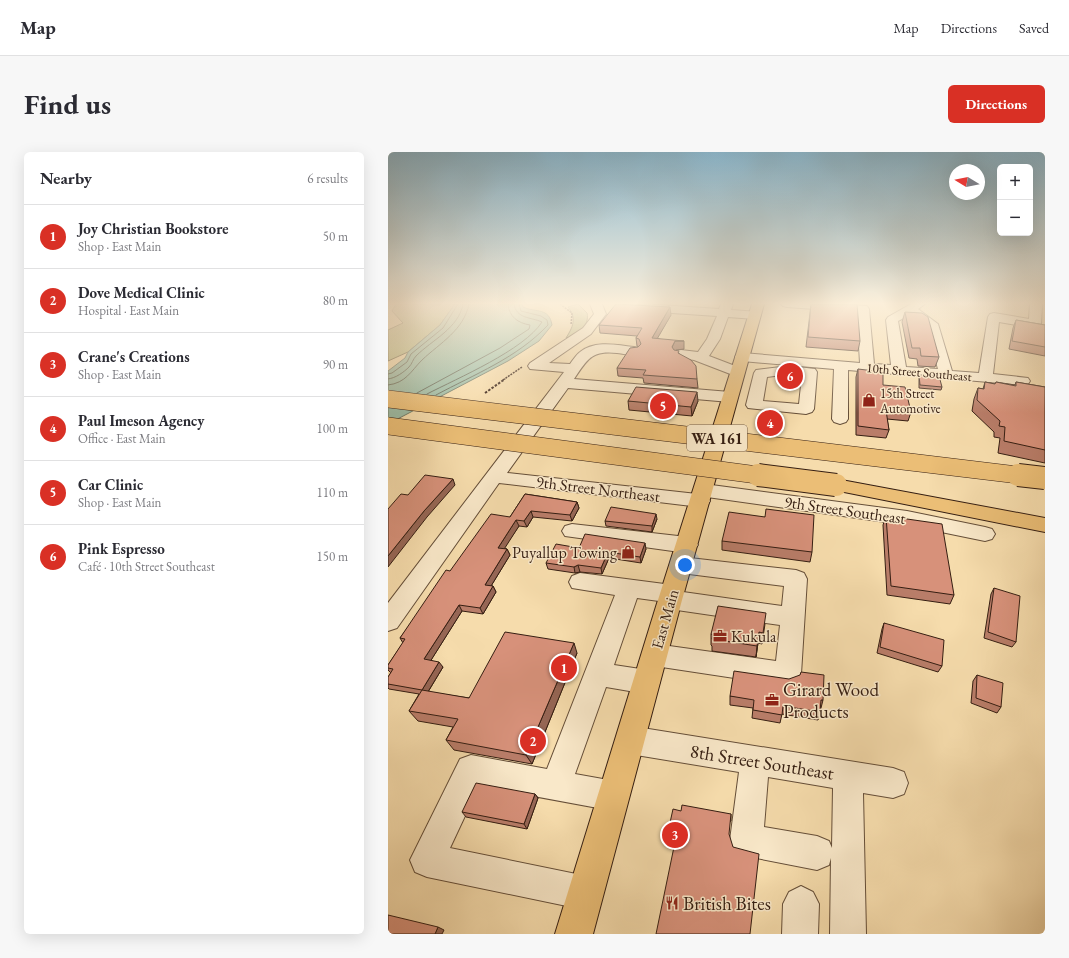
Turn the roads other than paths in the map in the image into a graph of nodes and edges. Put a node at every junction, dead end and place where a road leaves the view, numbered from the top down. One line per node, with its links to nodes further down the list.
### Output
1 (573, 340): 15 (street)
2 (713, 340): 10 (street)
3 (750, 340): 13 (main road, East Main)
4 (865, 340): 14 (street)
5 (895, 340): 16 (street)
6 (937, 340): 17 (street)
7 (991, 340): 18 (street)
8 (634, 350): 15 (street)
9 (681, 354): 10 (street)
10 (702, 357): 13 (street)
11 (789, 366): 12 (street, 10th Street Southeast); 13 (street, 10th Street Southeast); 13 (street); 21 (street)
12 (841, 366): 14 (street, 10th Street Southeast); 25 (street)
13 (745, 367): 21 (street); 22 (main road, East Main); 24 (street)
14 (867, 368): 16 (street, 10th Street Southeast)
15 (574, 369): 20 (street)
16 (899, 370): 17 (street, 10th Street Southeast)
17 (946, 374): 18 (street, 10th Street Southeast)
18 (985, 378): 19 (street, 10th Street Southeast)
19 (1023, 381)
20 (564, 383): 22 (street); 29 (street)
21 (809, 383): 24 (street)
22 (730, 398): 24 (street); 32 (main road, East Main)
23 (388, 399): 27 (main road, WA 161, bridge)
24 (754, 402)
25 (840, 419)
26 (388, 426): 31 (main road, WA 161, bridge)
27 (814, 449): 28 (main road, bridge); 30 (main road, WA 161, bridge)
28 (1045, 472)
29 (495, 477): 32 (street, 9th Street Northeast); 42 (street)
30 (1045, 478)
31 (836, 485): 33 (main road, WA 161); 34 (main road)
32 (702, 495): 36 (street, 9th Street Southeast); 37 (main road, East Main)
33 (1045, 514)
34 (1045, 525)
35 (572, 531): 37 (street)
36 (985, 534)
37 (684, 555): 40 (main road, East Main); 41 (street)
38 (580, 582): 39 (street)
39 (629, 589): 40 (street); 44 (street)
40 (671, 597): 41 (street); 43 (main road, East Main)
41 (793, 617): 43 (street)
42 (388, 621)
43 (655, 655): 45 (main road, East Main)
44 (598, 674): 45 (street); 50 (street)
45 (647, 682): 46 (main road, East Main)
46 (630, 740): 47 (street, 8th Street Southeast); 51 (main road, East Main)
47 (755, 761): 48 (street, 8th Street Southeast); 52 (street)
48 (848, 776): 49 (street, 8th Street Southeast); 55 (street)
49 (893, 783)
50 (556, 785): 51 (street); 53 (street)
51 (614, 796): 53 (main road, East Main)
52 (817, 854)
53 (586, 893): 54 (main road, East Main)
54 (574, 934)
55 (848, 934)

